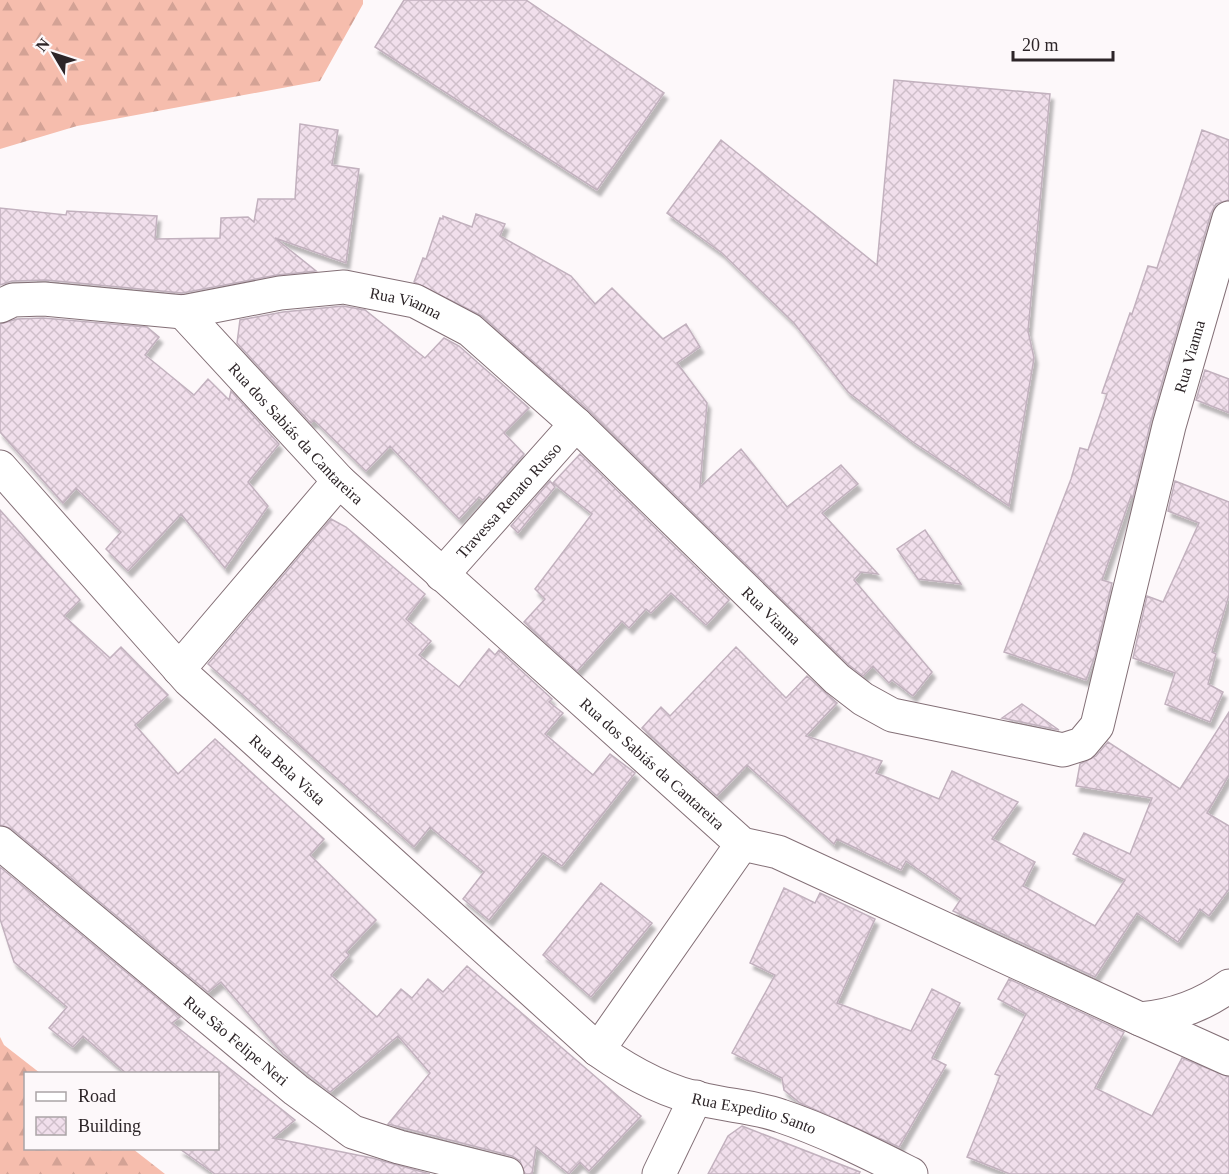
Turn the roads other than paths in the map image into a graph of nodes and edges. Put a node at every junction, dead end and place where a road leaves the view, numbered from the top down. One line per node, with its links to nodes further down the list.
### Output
1 (1229, 218): 4 (street, Rua Vianna)
2 (0, 306): 3 (street, Rua Vianna)
3 (183, 312): 4 (street, Rua Vianna); 6 (street, Rua dos Sabiás da Cantareira)
4 (576, 424): 7 (street, Travessa Renato Russo)
5 (0, 467): 8 (street, Rua Bela Vista)
6 (339, 481): 7 (street, Rua dos Sabiás da Cantareira); 8 (street)
7 (442, 575): 10 (street, Rua dos Sabiás da Cantareira)
8 (179, 669): 13 (street, Rua Bela Vista)
9 (0, 843): 16 (street, Rua São Felipe Neri)
10 (742, 844): 12 (street, Rua dos Sabiás da Cantareira); 13 (street)
11 (1229, 986): 12 (street)
12 (1140, 1019): 14 (street, Rua dos Sabiás da Cantareira)
13 (598, 1050): 15 (street, Rua Expedito Santo)
14 (1229, 1059)
15 (696, 1097): 17 (street); 18 (street, Rua Expedito Santo)
16 (507, 1174)
17 (659, 1174)
18 (911, 1174)

